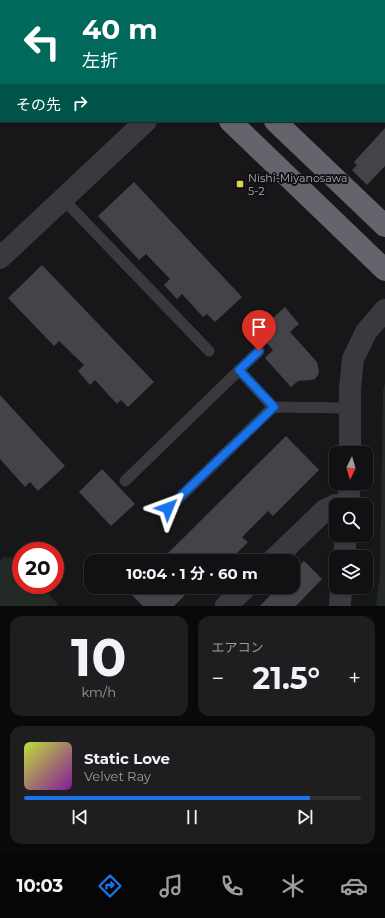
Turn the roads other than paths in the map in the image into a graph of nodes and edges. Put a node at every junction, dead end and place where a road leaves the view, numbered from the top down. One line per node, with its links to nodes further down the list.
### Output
1 (145, 122): 4 (street)
2 (231, 122): 7 (highway)
3 (276, 122): 5 (highway)
4 (63, 200): 6 (street); 9 (lane)
5 (385, 226)
6 (0, 258)
7 (385, 270)
8 (385, 310): 13 (street)
9 (209, 351)
10 (259, 351): 11 (lane)
11 (239, 370): 12 (lane); 15 (lane)
12 (274, 407): 13 (lane); 16 (lane)
13 (350, 408): 14 (street)
14 (350, 446)
15 (125, 481)
16 (168, 508)
17 (329, 508): 18 (street)
18 (279, 554)
19 (239, 594): 21 (street)
20 (341, 594): 22 (street)
21 (226, 606)
22 (340, 606)

